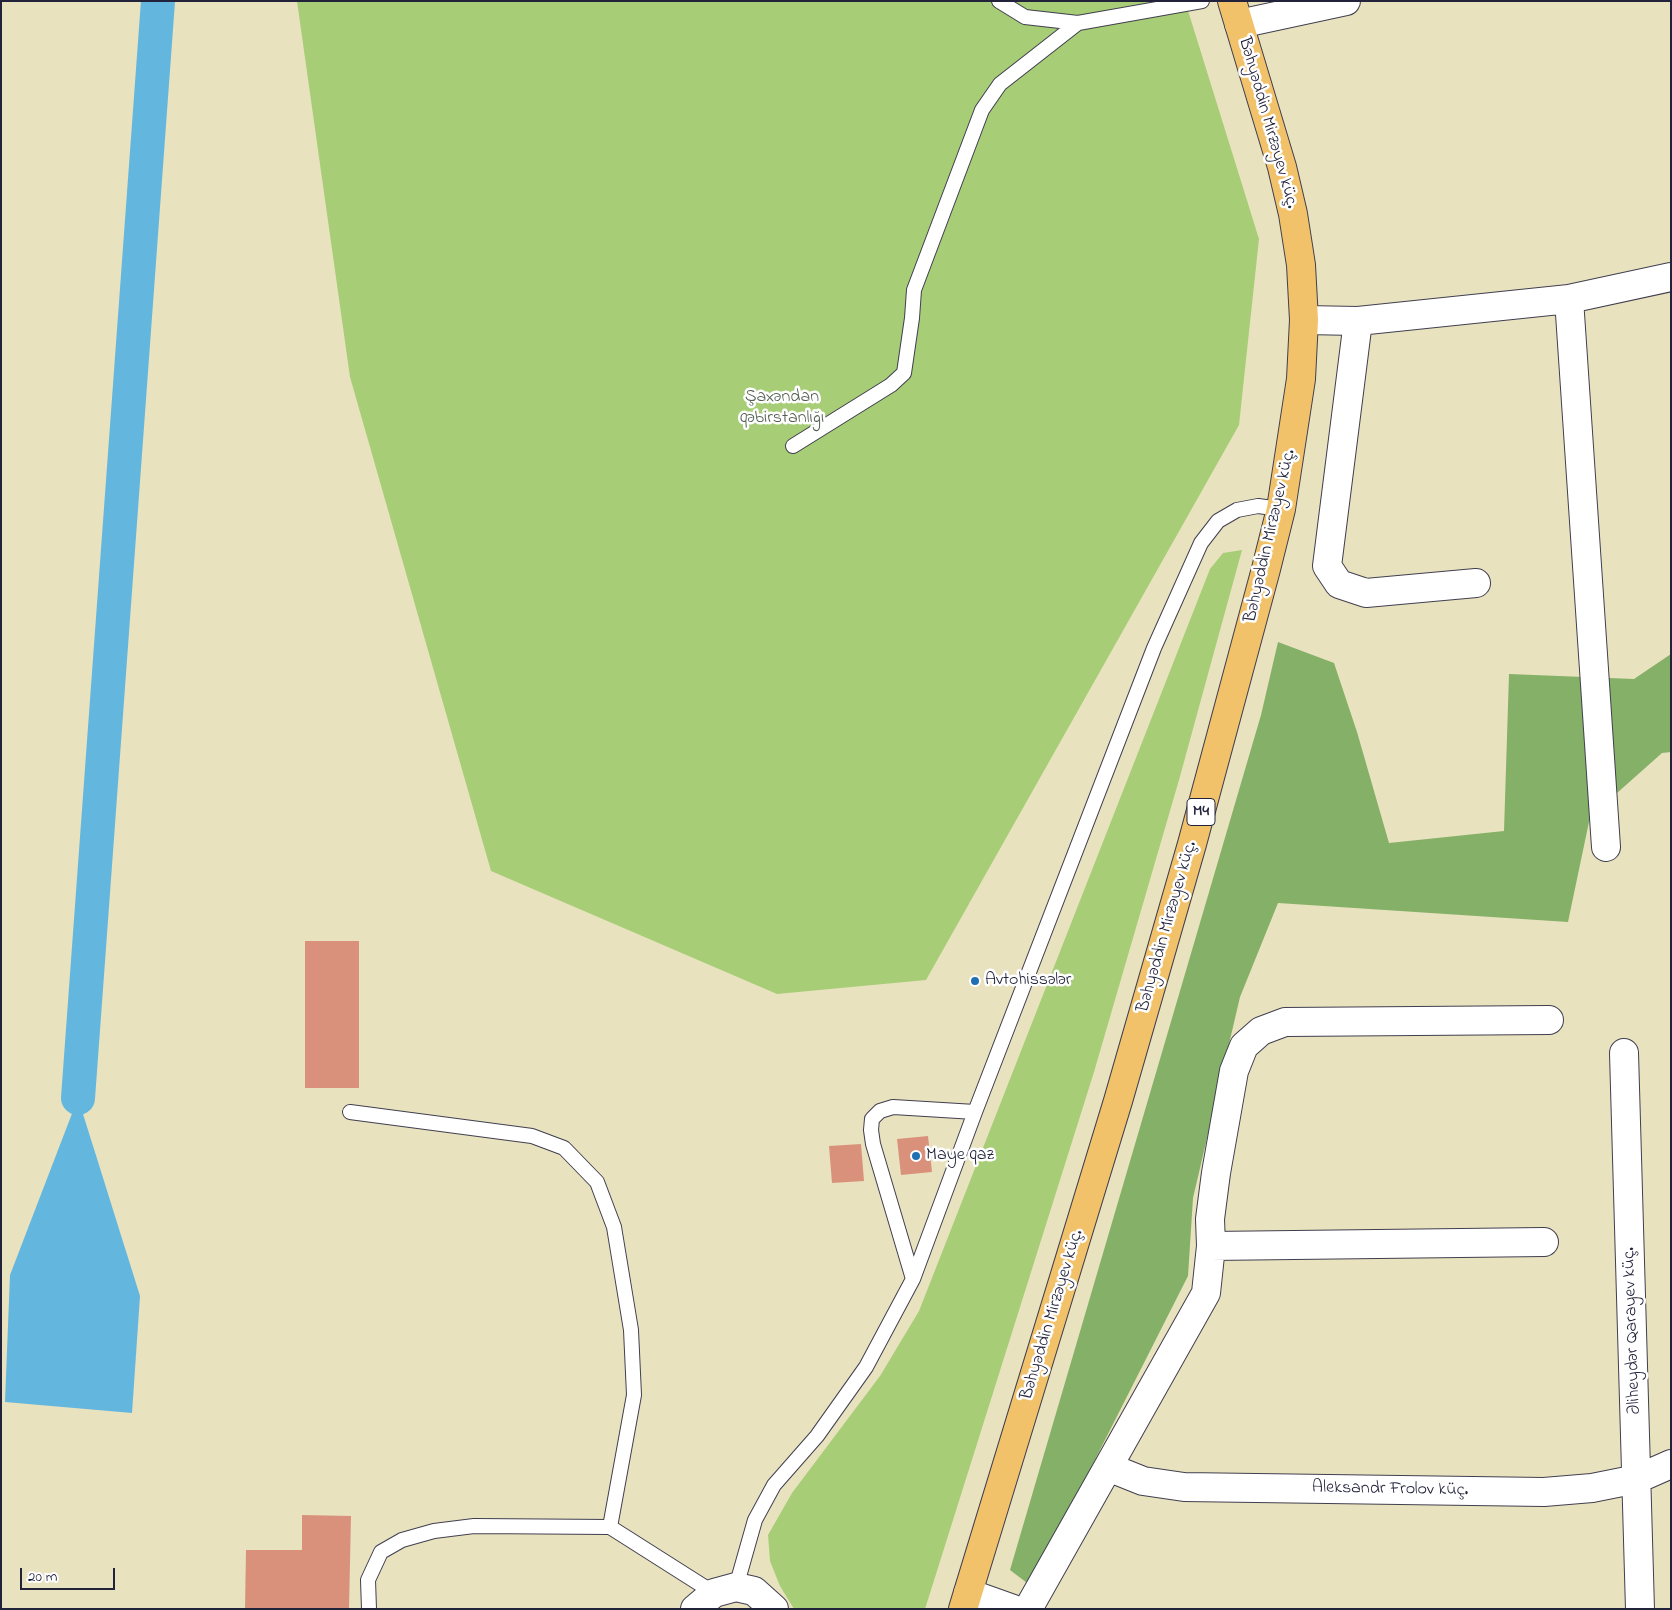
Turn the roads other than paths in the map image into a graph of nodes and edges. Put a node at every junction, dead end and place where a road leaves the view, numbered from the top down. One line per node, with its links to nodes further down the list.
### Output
1 (999, 1): 5 (lane)
2 (1202, 1): 5 (lane)
3 (1346, 1): 4 (street)
4 (1236, 13): 8 (highway, Bəhyəddin Mirzəyev küç. / M4)
5 (1078, 23): 10 (lane)
6 (1671, 277): 7 (street)
7 (1569, 299): 9 (street); 13 (street)
8 (1304, 320): 9 (street); 11 (highway, Bəhyəddin Mirzəyev küç. / M4)
9 (1358, 321): 12 (street)
10 (793, 446)
11 (1281, 509): 17 (lane); 26 (highway, Bəhyəddin Mirzəyev küç. / M4)
12 (1476, 583)
13 (1606, 847)
14 (1548, 1020): 19 (street)
15 (1624, 1053): 23 (street, Əliheydər Qarayev küç.)
16 (350, 1112): 24 (lane)
17 (975, 1112): 20 (lane); 20 (lane)
18 (1544, 1242): 19 (street)
19 (1210, 1246): 22 (street)
20 (913, 1279): 25 (lane)
21 (1671, 1464): 23 (street, Aleksandr Frolov küç.)
22 (1108, 1467): 23 (street, Aleksandr Frolov küç.); 30 (street)
23 (1637, 1479): 31 (street, Əliheydər Qarayev küç.)
24 (610, 1527): 25 (lane); 27 (lane)
25 (715, 1596): 28 (street)
26 (965, 1601): 29 (street)
27 (369, 1609)
28 (774, 1609)
29 (1013, 1609)
30 (1028, 1609)
31 (1640, 1609)

